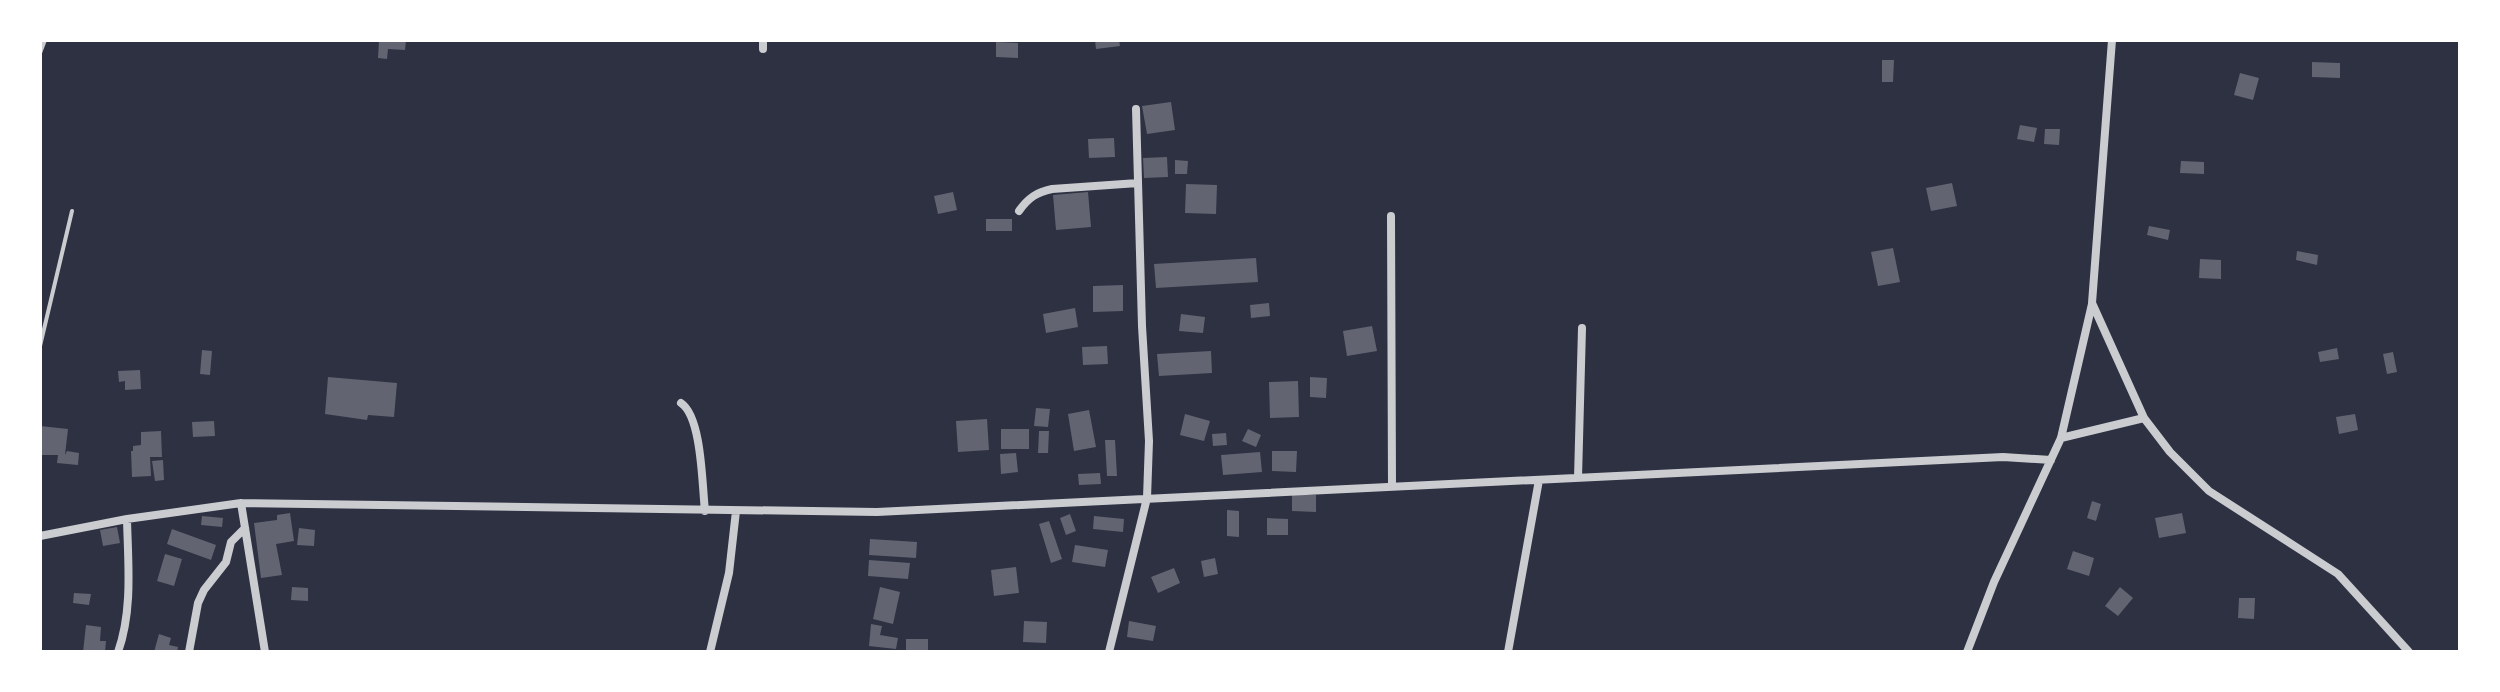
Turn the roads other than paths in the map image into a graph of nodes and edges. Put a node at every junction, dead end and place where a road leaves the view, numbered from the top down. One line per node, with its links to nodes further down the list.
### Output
1 (45, 40): 3 (lane)
2 (2112, 40): 9 (street)
3 (40, 53)
4 (1136, 109): 5 (street)
5 (1138, 183): 7 (street); 19 (street)
6 (72, 211): 11 (lane)
7 (1019, 211)
8 (1391, 216): 18 (street)
9 (2092, 303): 13 (street); 14 (street)
10 (1582, 328): 16 (street)
11 (40, 346)
12 (681, 403): 21 (street)
13 (2144, 418): 14 (street); 33 (street)
14 (2061, 438): 15 (street)
15 (2051, 460): 16 (street); 32 (street)
16 (1578, 478): 17 (street)
17 (1539, 480): 18 (street); 31 (street)
18 (1392, 486): 19 (street)
19 (1147, 498): 22 (street); 30 (street)
20 (241, 503): 21 (street); 23 (street); 24 (street)
21 (705, 511): 22 (street)
22 (736, 511): 29 (street)
23 (127, 519): 25 (street); 26 (street)
24 (245, 528): 27 (street); 28 (street)
25 (40, 536)
26 (118, 652)
27 (189, 652)
28 (265, 652)
29 (710, 652)
30 (1109, 652)
31 (1508, 652)
32 (1967, 652)
33 (2409, 652)

